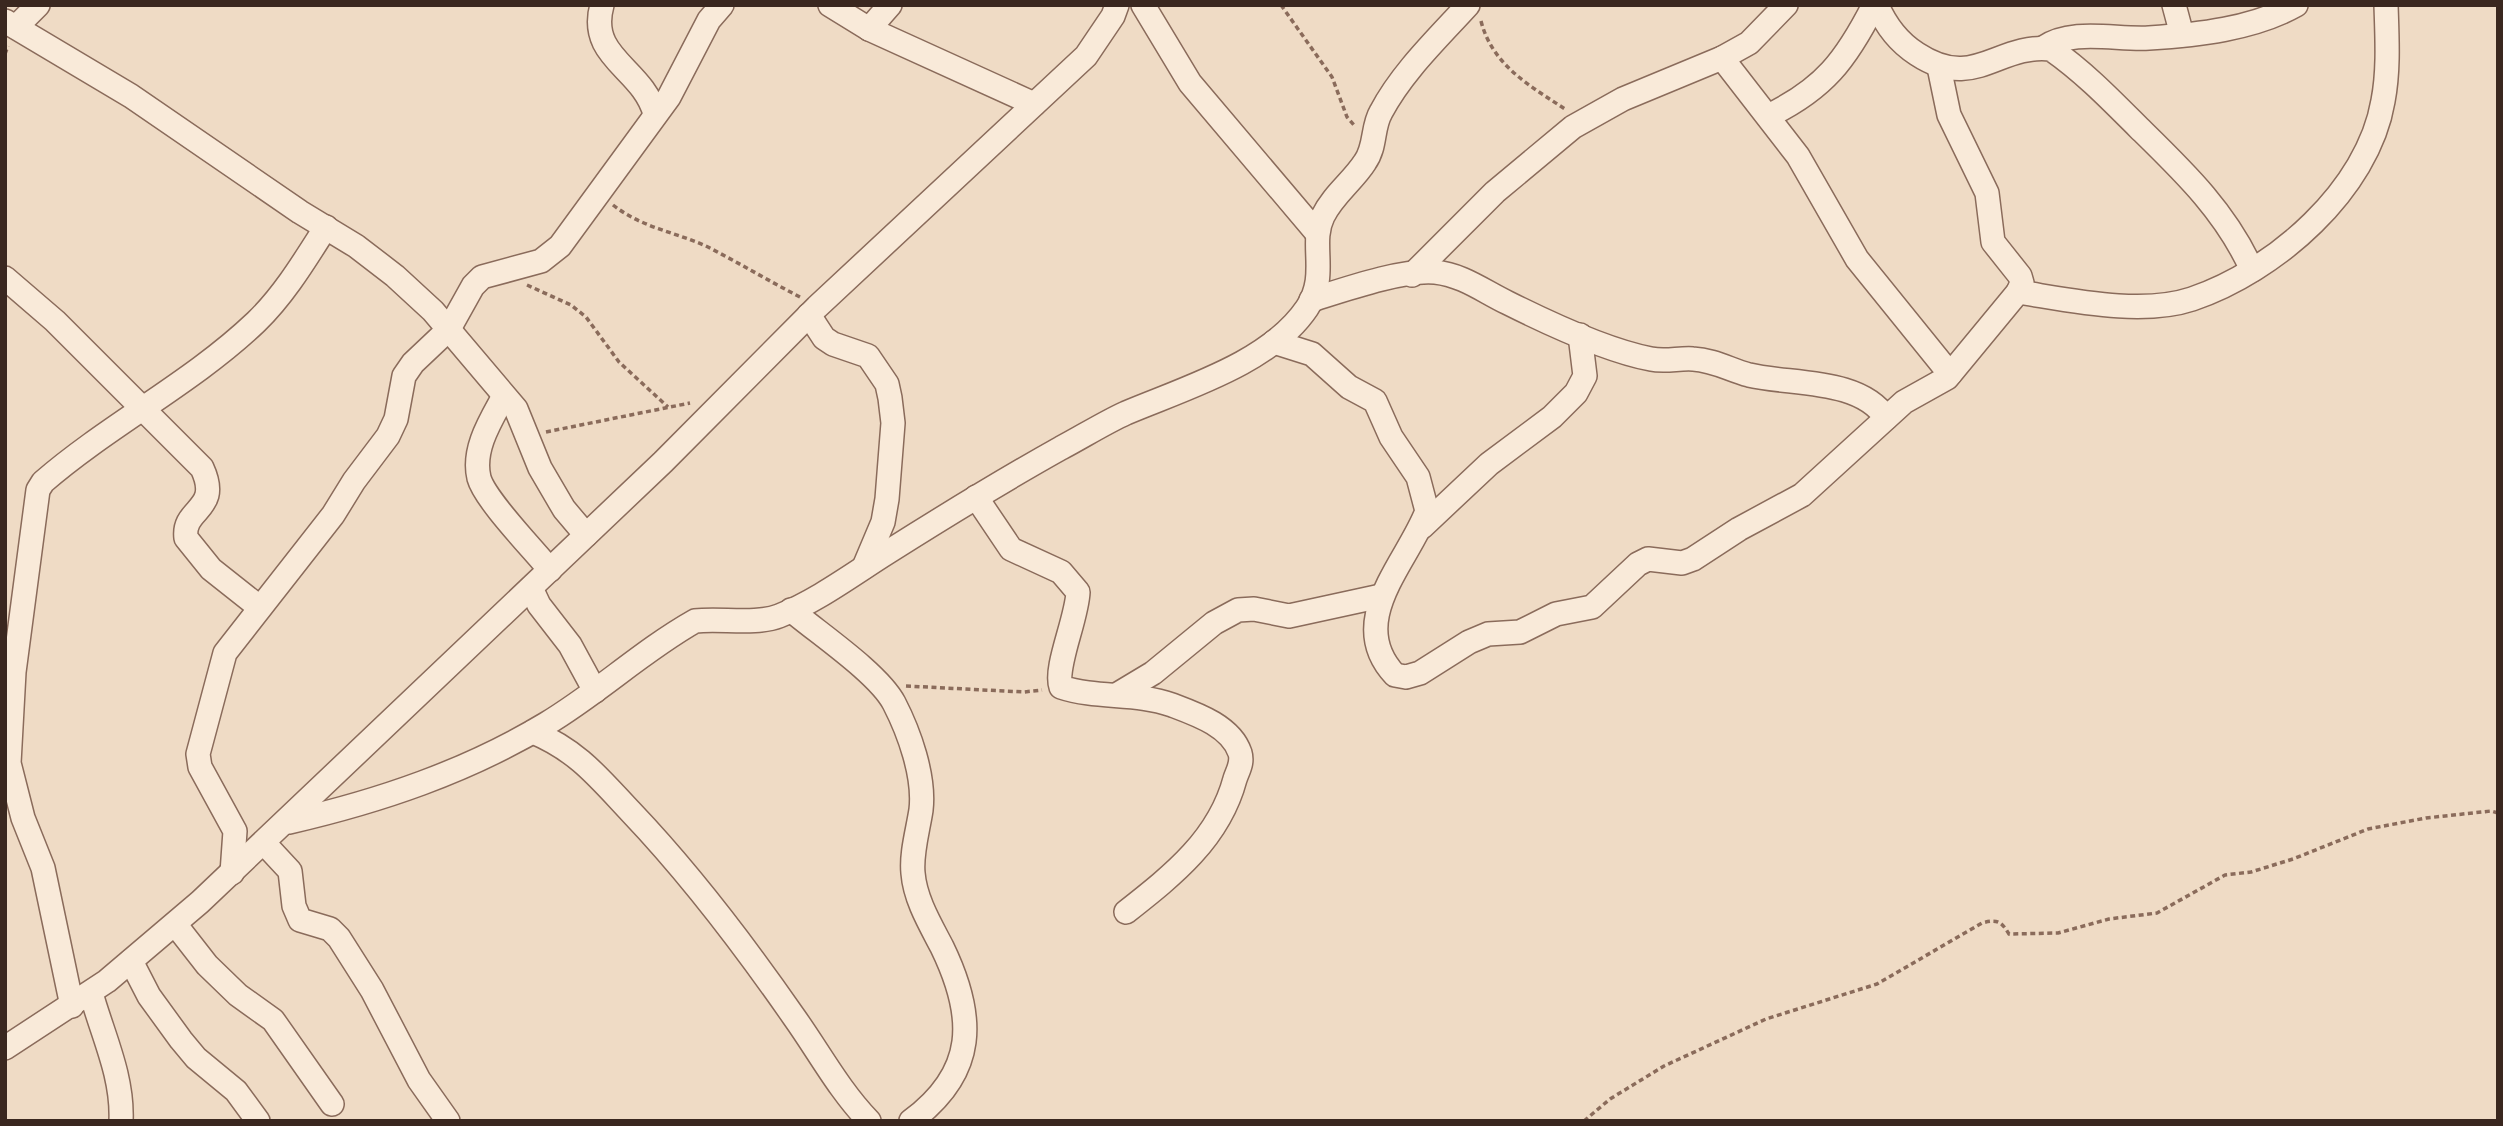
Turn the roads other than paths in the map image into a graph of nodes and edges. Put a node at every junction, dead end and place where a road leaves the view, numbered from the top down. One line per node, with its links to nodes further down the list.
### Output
1 (38, 5): 14 (street)
2 (602, 5): 21 (street)
3 (722, 5): 21 (street)
4 (830, 5): 15 (street)
5 (890, 5): 15 (street)
6 (1117, 5): 20 (street)
7 (1143, 5): 24 (street)
8 (1875, 5): 19 (street); 22 (street)
9 (2174, 5): 16 (street)
10 (2296, 5): 16 (street)
11 (2386, 5): 25 (street)
12 (1781, 7): 18 (street)
13 (1474, 10): 24 (street)
14 (10, 24): 23 (street)
15 (869, 29): 20 (street)
16 (2182, 35): 17 (street)
17 (2043, 48): 19 (street); 25 (street)
18 (1722, 58): 22 (street); 26 (street)
19 (1940, 67): 28 (street)
20 (1034, 104): 30 (street)
21 (655, 114): 31 (street)
22 (1768, 116): 34 (street)
23 (326, 227): 31 (street); 36 (street)
24 (1318, 233): 29 (street)
25 (2252, 270): 28 (street)
26 (1412, 275): 29 (street); 32 (street)
27 (5, 278): 36 (street)
28 (2018, 292): 34 (street)
29 (1311, 300): 33 (street)
30 (813, 311): 40 (street); 41 (street)
31 (449, 329): 35 (street); 47 (street)
32 (1580, 335): 37 (street); 39 (street)
33 (1274, 342): 38 (street); 39 (street)
34 (1950, 374): 37 (street)
35 (504, 396): 40 (street); 43 (street)
36 (143, 407): 44 (street); 47 (street)
37 (1886, 418): 46 (street)
38 (976, 497): 41 (street); 50 (street)
39 (1422, 527): 46 (street)
40 (586, 535): 43 (street)
41 (864, 567): 48 (street)
42 (5, 570): 44 (street)
43 (550, 570): 45 (street)
44 (27, 579): 52 (street)
45 (531, 588): 49 (street); 53 (street)
46 (1381, 596): 50 (street)
47 (259, 607): 55 (street)
48 (791, 611): 49 (street); 66 (street)
49 (595, 691): 51 (street)
50 (1118, 694): 56 (street)
51 (533, 732): 53 (street); 65 (street)
52 (8, 771): 59 (street)
53 (286, 823): 54 (street)
54 (264, 843): 55 (street); 64 (street)
55 (232, 873): 57 (street)
56 (1126, 912)
57 (174, 924): 58 (street); 61 (street)
58 (131, 961): 59 (street); 63 (street)
59 (81, 1000): 60 (street); 62 (street)
60 (5, 1048)
61 (332, 1104)
62 (121, 1121)
63 (258, 1121)
64 (448, 1121)
65 (869, 1121)
66 (911, 1121)

